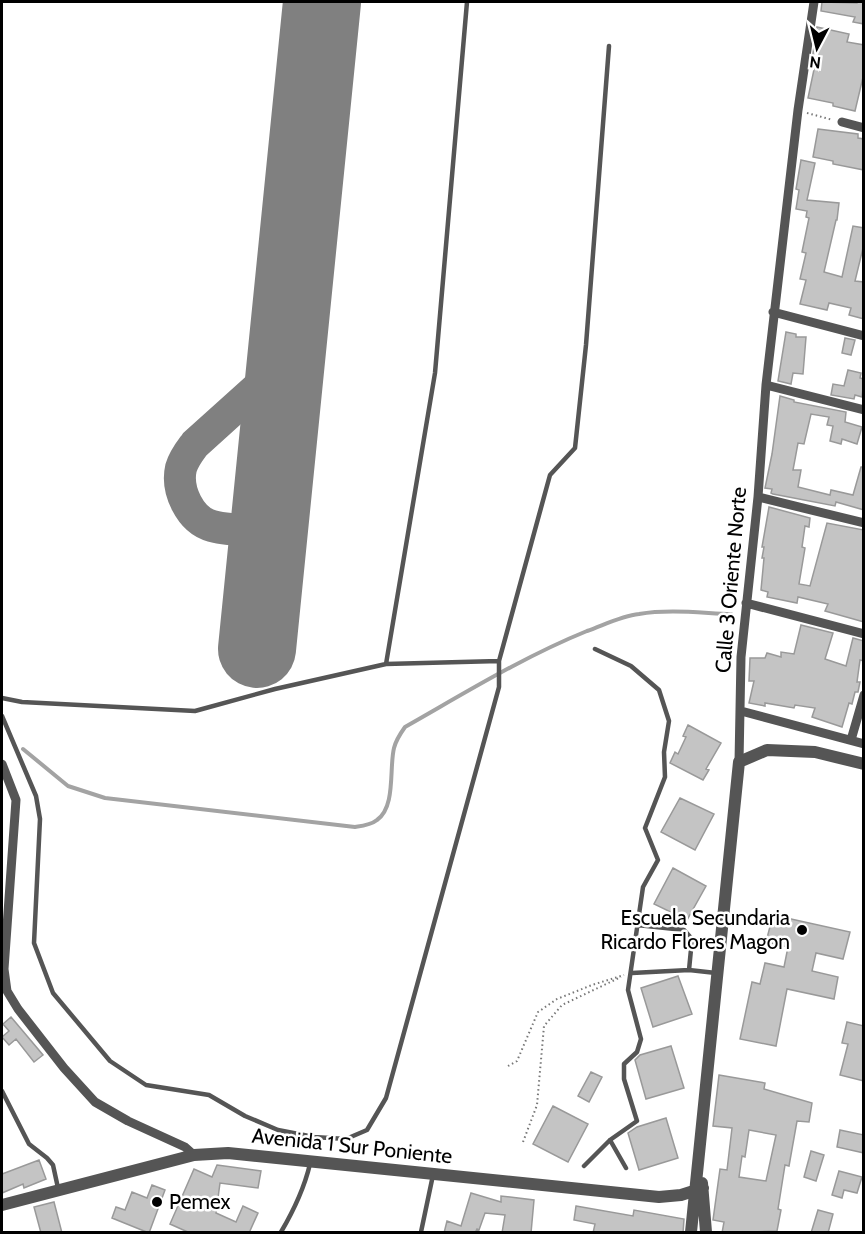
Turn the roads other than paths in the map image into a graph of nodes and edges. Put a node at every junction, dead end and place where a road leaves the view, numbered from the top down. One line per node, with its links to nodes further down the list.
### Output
1 (467, 2): 16 (lane)
2 (814, 2): 6 (street, Calle 3 Oriente Norte)
3 (609, 46): 15 (lane)
4 (842, 122): 5 (street)
5 (864, 128)
6 (773, 312): 7 (street); 8 (street, Calle 3 Oriente Norte)
7 (864, 336)
8 (766, 385): 9 (street); 10 (street, Calle 3 Oriente Norte)
9 (864, 410)
10 (758, 497): 11 (street); 12 (street, Calle 3 Oriente Norte)
11 (864, 523)
12 (746, 603): 13 (street); 19 (street, Calle 3 Oriente Norte)
13 (864, 634)
14 (595, 649): 26 (lane)
15 (499, 663): 16 (lane); 20 (lane)
16 (386, 664): 18 (lane)
17 (864, 695): 21 (street)
18 (2, 698)
19 (741, 711): 21 (street); 23 (street, Calle 3 Oriente Norte)
20 (2, 716)
21 (851, 740): 22 (street)
22 (864, 744)
23 (739, 762): 25 (street); 28 (street, Calle 3 Oriente Norte)
24 (2, 764): 34 (street)
25 (864, 764)
26 (637, 925): 27 (lane); 30 (lane)
27 (692, 939): 28 (lane); 29 (lane)
28 (720, 943): 31 (street, Calle 3 Oriente Norte)
29 (689, 970): 30 (lane); 31 (lane)
30 (632, 972): 33 (lane)
31 (716, 973): 39 (street, Calle 3 Oriente Norte)
32 (2, 1091): 40 (lane)
33 (610, 1140): 36 (lane); 37 (lane)
34 (194, 1155): 35 (street, Avenida 1 Sur Poniente); 40 (street, Avenida 1 Sur Poniente)
35 (311, 1161): 38 (street, Avenida 1 Sur Poniente); 42 (lane)
36 (584, 1166)
37 (626, 1168)
38 (434, 1173): 39 (street, Avenida 1 Sur Poniente); 43 (lane)
39 (699, 1189): 44 (street, Calle 3 Oriente Norte); 45 (street, Calle 3 Oriente Norte)
40 (59, 1190): 41 (street, Avenida 1 Sur Poniente)
41 (2, 1205)
42 (280, 1233)
43 (421, 1233)
44 (691, 1233)
45 (706, 1233)

